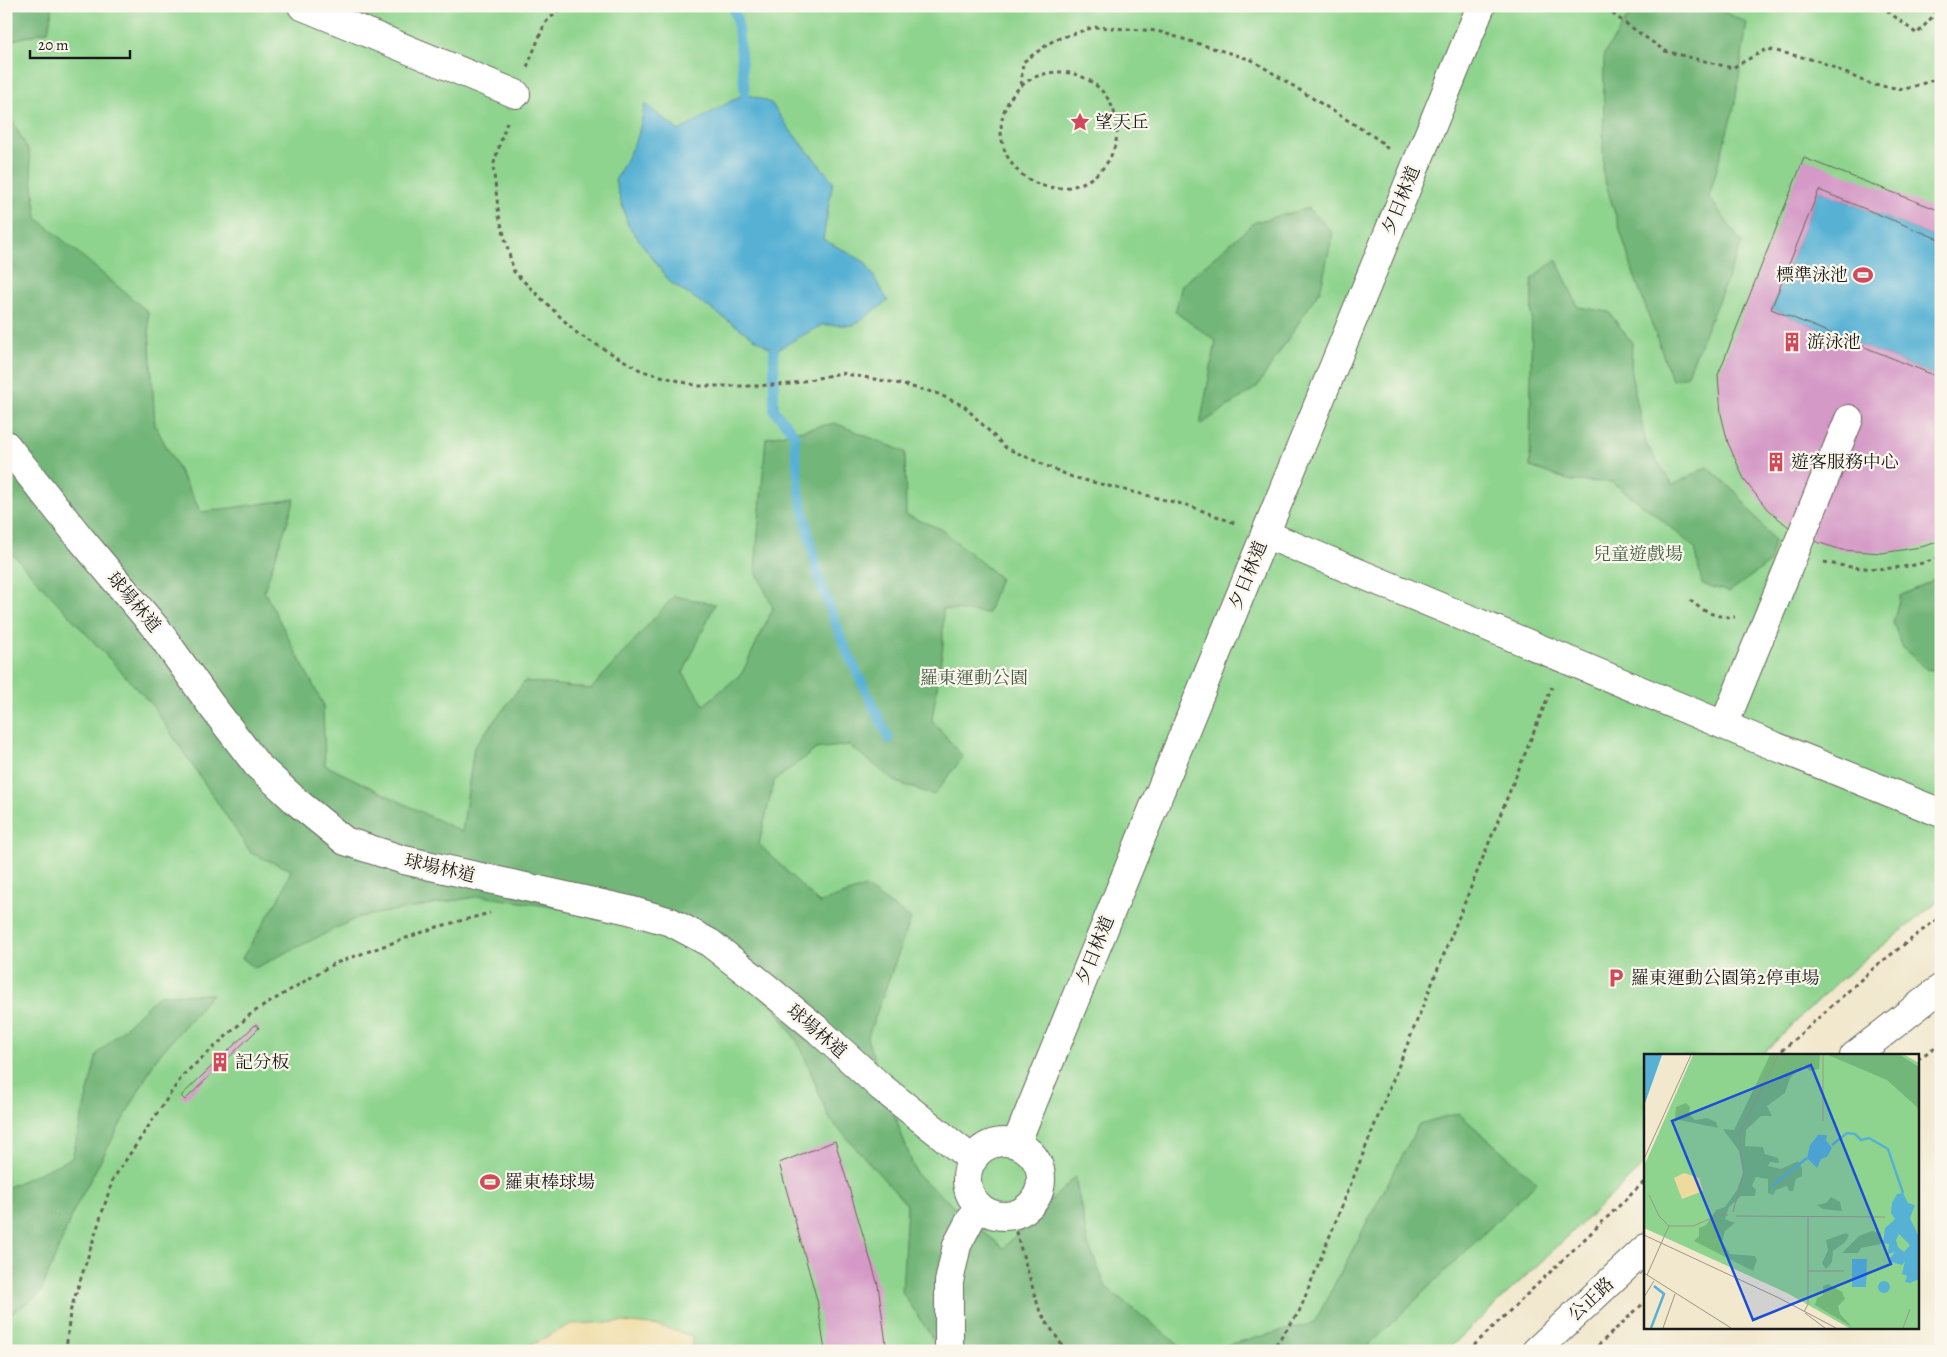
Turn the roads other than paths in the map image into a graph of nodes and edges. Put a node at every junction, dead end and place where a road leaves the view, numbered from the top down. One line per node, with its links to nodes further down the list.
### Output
1 (302, 6): 3 (street)
2 (1481, 6): 6 (street, 夕日林道)
3 (516, 94)
4 (1850, 419): 7 (street)
5 (6, 446): 12 (street, 球場林道)
6 (1265, 534): 7 (street); 11 (street, 夕日林道)
7 (1724, 725): 8 (street)
8 (1941, 814)
9 (1941, 988): 10 (street)
10 (1857, 1054)
11 (1016, 1144): 12 (street); 13 (street)
12 (973, 1160): 13 (street)
13 (978, 1205): 15 (street)
14 (1644, 1250): 16 (street, 公正路)
15 (949, 1351)
16 (1536, 1351)

